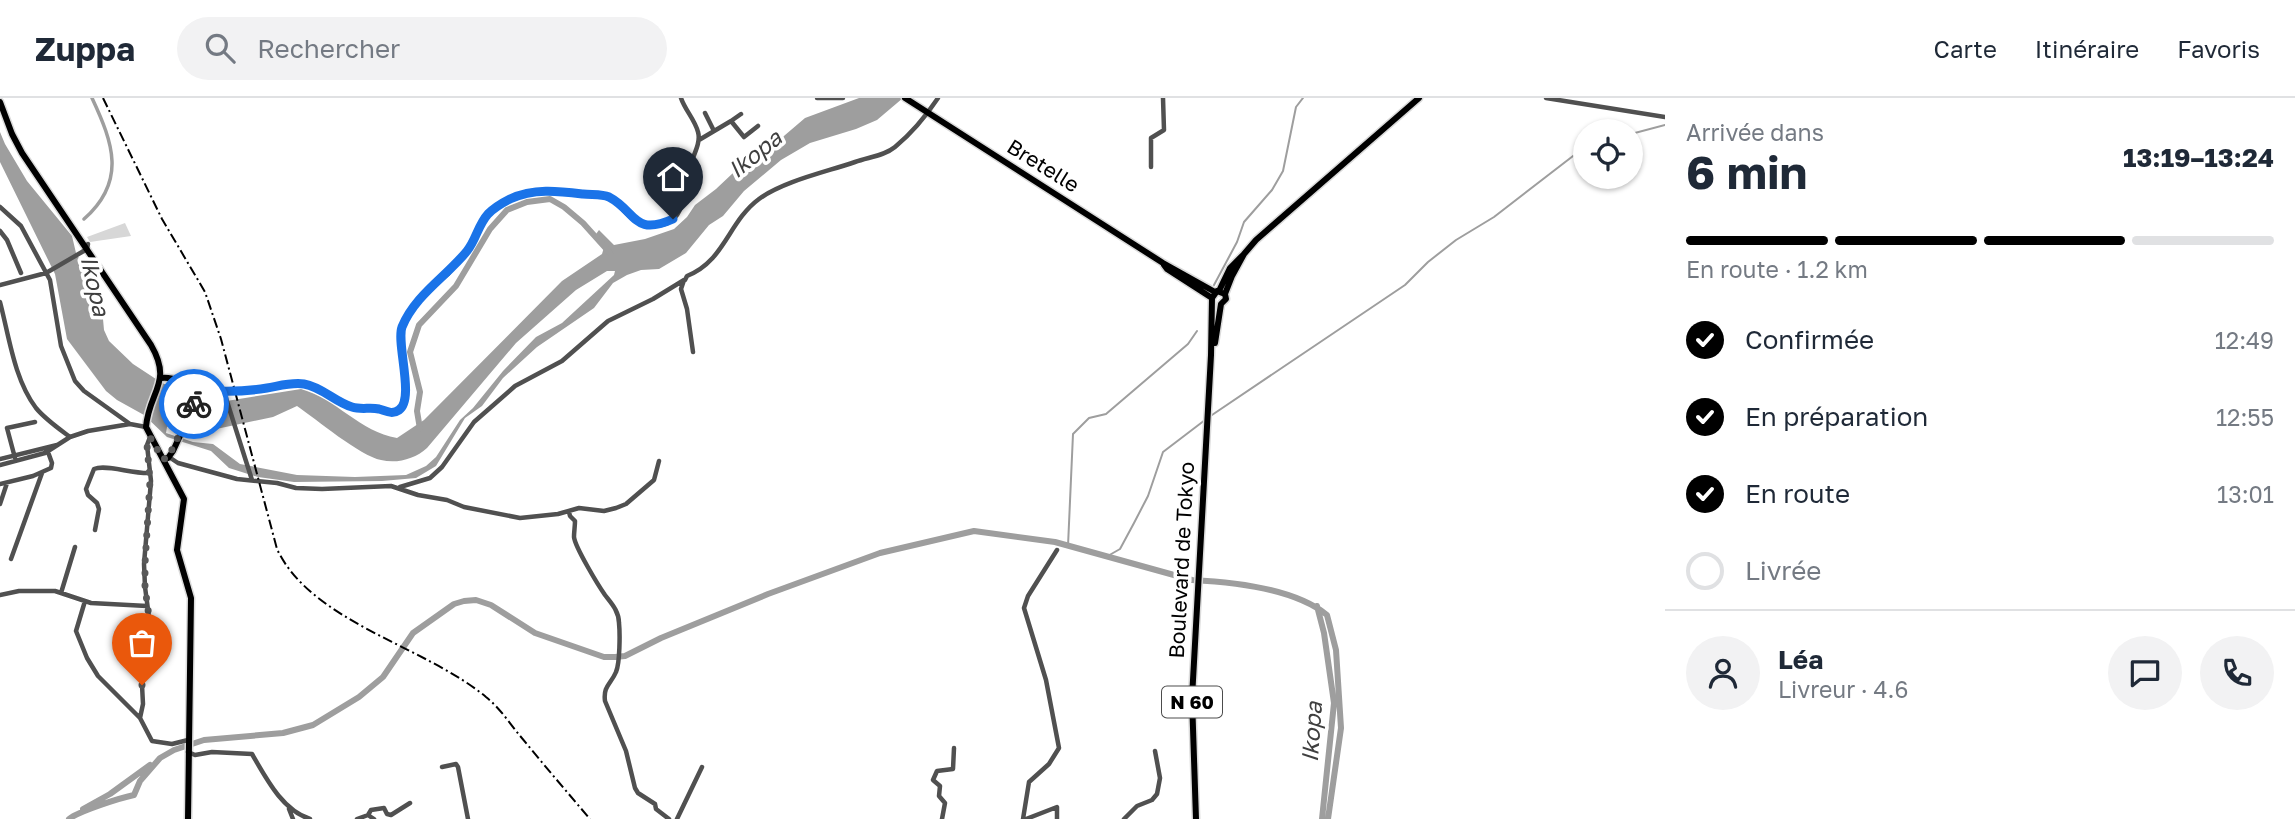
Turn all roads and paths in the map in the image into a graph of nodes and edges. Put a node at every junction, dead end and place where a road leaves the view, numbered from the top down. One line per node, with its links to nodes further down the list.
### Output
1 (681, 98): 17 (street)
2 (817, 98): 3 (street)
3 (843, 98)
4 (905, 98): 10 (main road, Bretelle)
5 (938, 98): 10 (street)
6 (1163, 98): 18 (street)
7 (1419, 98): 28 (main road, Boulevard de Tokyo)
8 (1546, 98): 13 (street)
9 (1, 100): 21 (main road); 21 (main road)
10 (925, 111): 27 (street); 28 (main road, Bretelle)
11 (705, 113): 16 (street)
12 (741, 114): 14 (street)
13 (1665, 117)
14 (731, 121): 15 (street); 16 (street)
15 (758, 126)
16 (714, 131): 17 (street)
17 (699, 140): 34 (street)
18 (1151, 167)
19 (0, 207): 22 (street)
20 (0, 231): 23 (street)
21 (86, 248): 22 (street); 33 (main road)
22 (48, 272): 25 (street); 37 (street)
23 (21, 273)
24 (0, 279): 25 (street)
25 (8, 281): 26 (street)
26 (0, 285)
27 (681, 289): 31 (street); 53 (street)
28 (1217, 295): 30 (main road, Bretelle); 30 (main road); 32 (main road, Boulevard de Tokyo)
29 (0, 302): 39 (street)
30 (1222, 304): 32 (main road)
31 (693, 352)
32 (1212, 355): 87 (main road, Boulevard de Tokyo / N 60)
33 (163, 378): 35 (main road); 38 (main road)
34 (224, 392): 35 (street); 50 (street)
35 (198, 393): 44 (main road)
36 (35, 422): 43 (street)
37 (130, 424): 38 (street); 39 (street)
38 (146, 424): 40 (main road)
39 (70, 437): 41 (street)
40 (150, 437): 44 (main road); 49 (street)
41 (64, 441): 42 (street); 43 (street)
42 (48, 452): 43 (street); 48 (street)
43 (15, 458): 45 (street); 47 (street)
44 (166, 458): 50 (street); 67 (main road)
45 (0, 459)
46 (659, 461): 57 (street)
47 (0, 464)
48 (42, 473): 51 (street); 61 (street)
49 (150, 473): 58 (street); 65 (street)
50 (252, 481): 54 (street)
51 (7, 482): 52 (street); 56 (street)
52 (0, 484)
53 (411, 484): 54 (street); 55 (street)
54 (398, 488): 55 (street)
55 (410, 492): 57 (street)
56 (0, 503)
57 (569, 512): 81 (street)
58 (95, 530)
59 (75, 547): 62 (street)
60 (1057, 550): 84 (street)
61 (11, 559)
62 (61, 593): 63 (street); 64 (street)
63 (0, 594)
64 (85, 601): 65 (street); 66 (street)
65 (147, 606): 66 (street)
66 (140, 718): 67 (street)
67 (188, 746): 73 (street); 75 (main road)
68 (954, 748): 83 (street)
69 (1155, 751): 86 (street)
70 (442, 767): 80 (street)
71 (702, 767): 82 (street)
72 (411, 803): 74 (street)
73 (289, 808): 76 (street); 77 (street)
74 (368, 814): 78 (street); 79 (street)
75 (188, 819)
76 (293, 819)
77 (310, 819)
78 (357, 819)
79 (374, 819)
80 (468, 819)
81 (668, 819)
82 (677, 819)
83 (942, 819)
84 (1024, 819): 85 (street)
85 (1057, 819)
86 (1124, 819)
87 (1196, 819)

